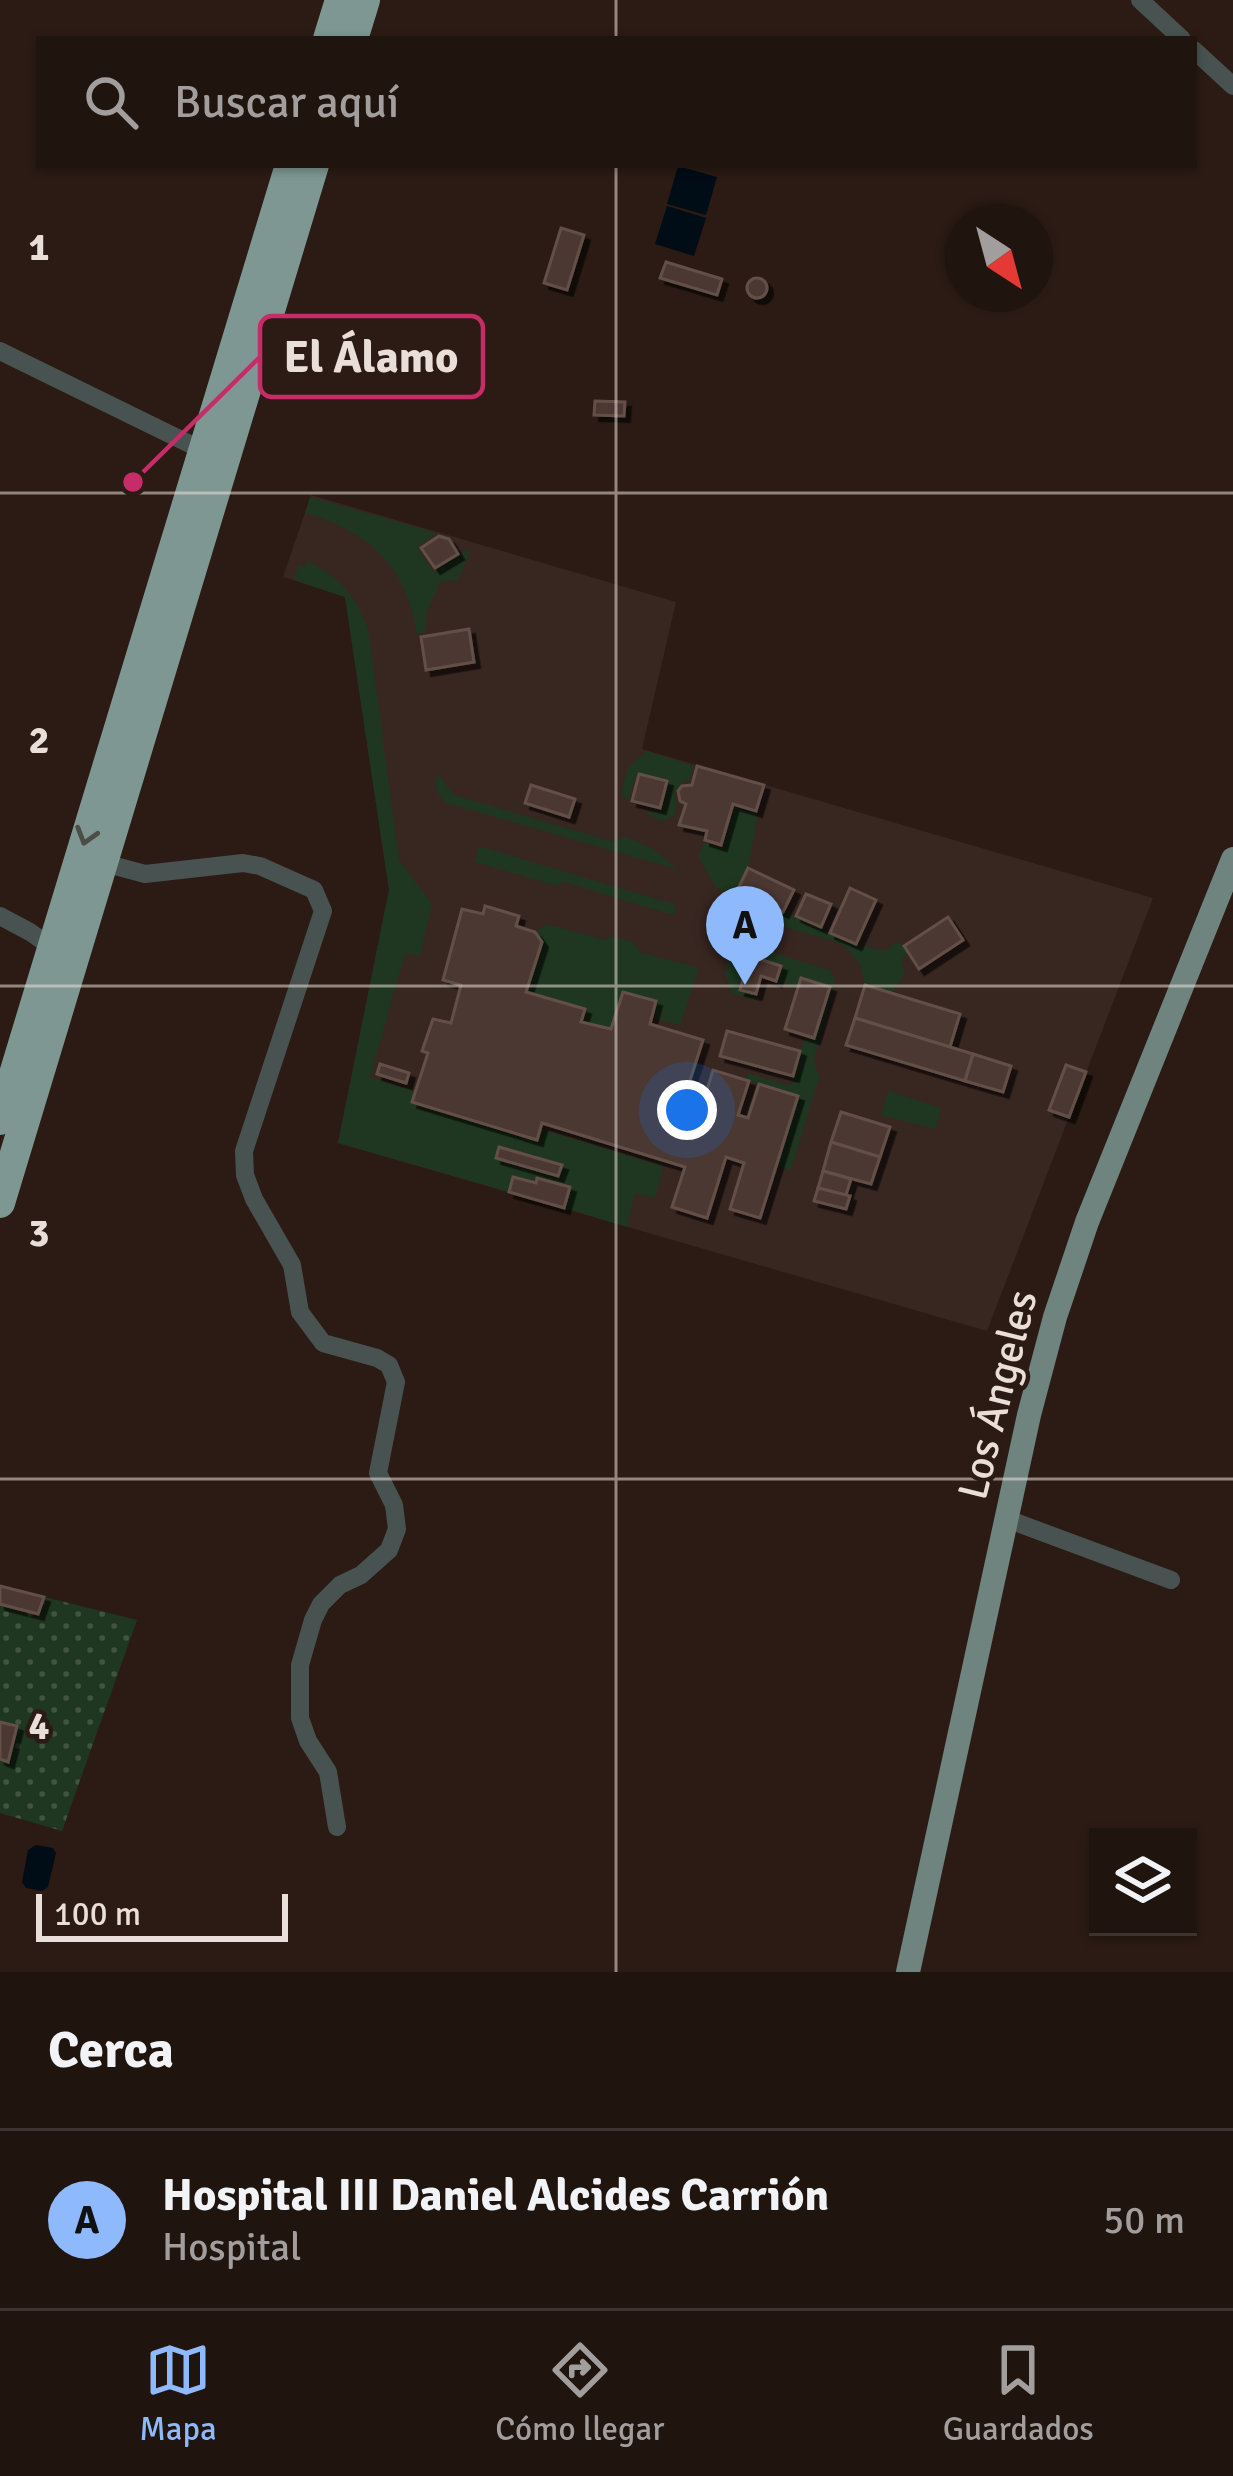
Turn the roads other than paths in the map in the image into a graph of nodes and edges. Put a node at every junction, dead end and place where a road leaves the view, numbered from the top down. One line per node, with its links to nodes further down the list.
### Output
1 (340, 0): 4 (highway)
2 (365, 0): 5 (highway)
3 (1140, 0): 6 (street)
4 (329, 36)
5 (354, 36)
6 (1179, 36)
7 (1197, 53): 8 (street)
8 (1233, 86)
9 (289, 168): 12 (highway)
10 (313, 168): 13 (highway)
11 (0, 351): 12 (street)
12 (204, 451): 13 (highway)
13 (145, 687): 15 (highway); 17 (highway, one-way to 17)
14 (1233, 859): 20 (main road, Los Ángeles)
15 (104, 863): 17 (highway); 22 (street)
16 (0, 916): 17 (street)
17 (62, 953): 18 (highway)
18 (13, 1104): 19 (highway)
19 (0, 1203)
20 (1007, 1519): 21 (street); 23 (main road, Los Ángeles)
21 (1171, 1580)
22 (337, 1827)
23 (908, 1972)

